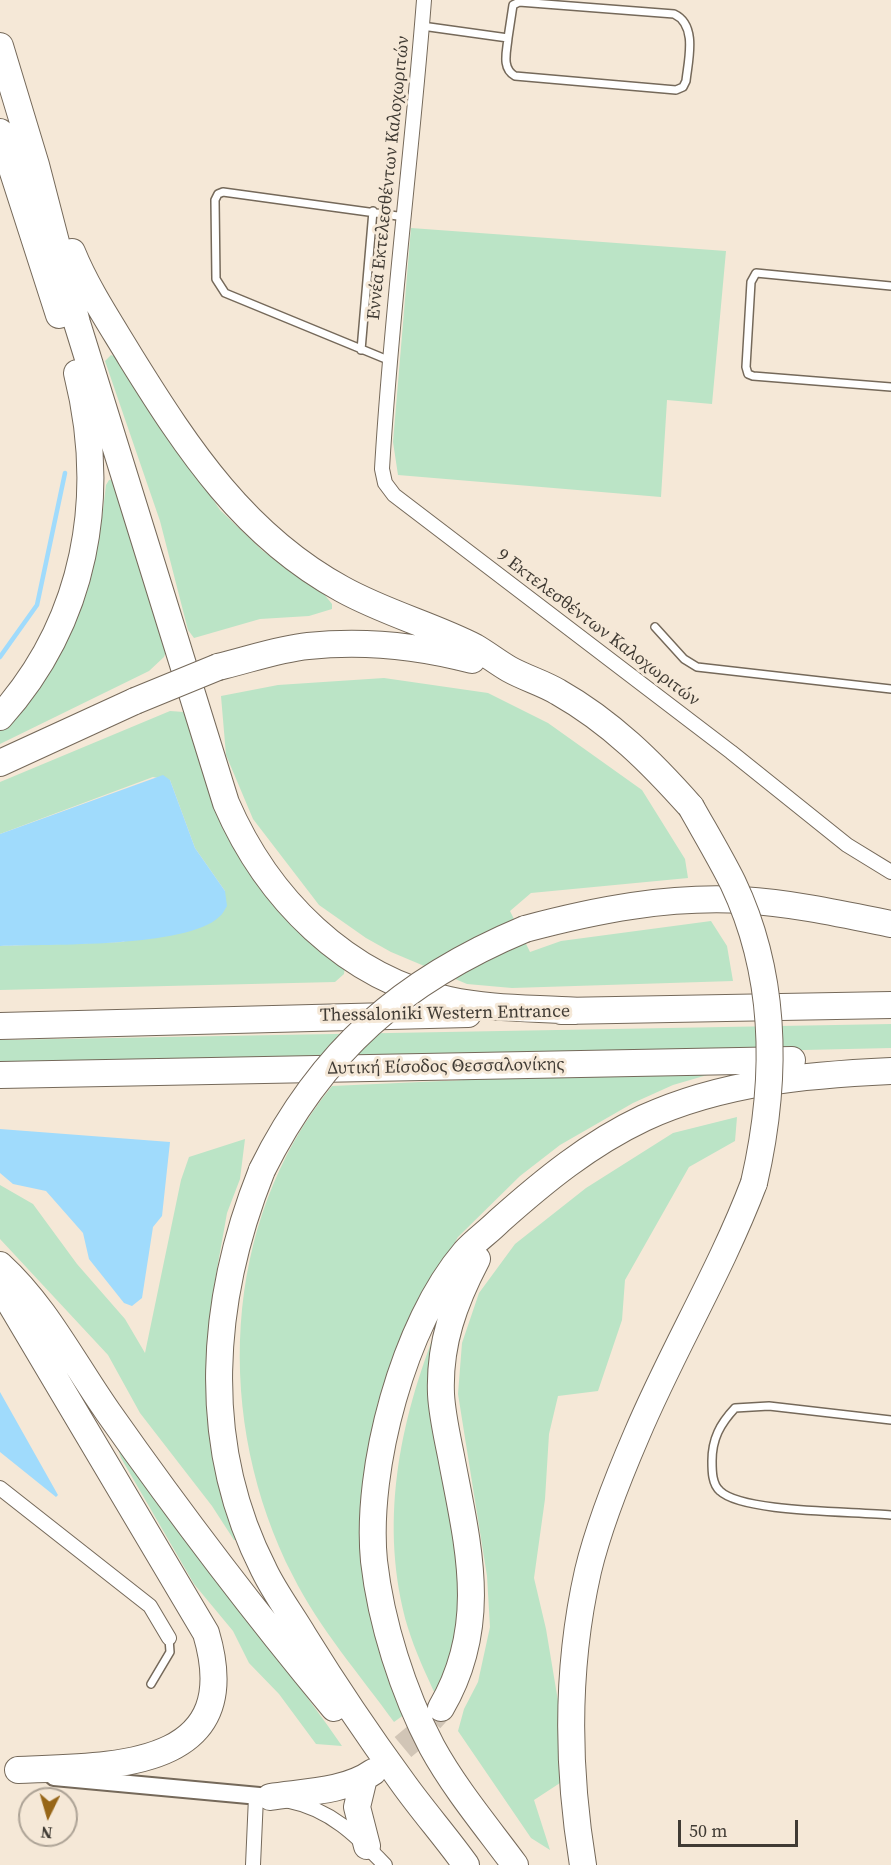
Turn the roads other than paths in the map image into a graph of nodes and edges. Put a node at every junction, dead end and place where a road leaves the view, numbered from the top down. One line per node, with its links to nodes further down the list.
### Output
1 (424, 0): 2 (street, Εννέα Εκτελεσθέντων Καλοχωριτών)
2 (422, 26): 3 (lane); 8 (street, Εννέα Εκτελεσθέντων Καλοχωριτών)
3 (508, 38): 3 (lane)
4 (0, 46): 6 (highway)
5 (0, 132): 16 (highway)
6 (36, 165): 14 (highway); 21 (highway)
7 (373, 211): 8 (lane); 10 (lane); 10 (lane)
8 (405, 217): 11 (street, Εννέα Εκτελεσθέντων Καλοχωριτών)
9 (891, 286): 12 (lane)
10 (361, 350): 11 (lane)
11 (388, 360): 18 (street, 9 Εκτελεσθέντων Καλοχωριτών)
12 (891, 387)
13 (655, 627): 15 (lane)
14 (510, 670): 17 (highway, bridge); 43 (highway, bridge)
15 (891, 689)
16 (0, 717)
17 (0, 763)
18 (891, 872)
19 (891, 924): 36 (highway, bridge)
20 (891, 1005): 21 (highway, Thessaloniki Western Entrance)
21 (576, 1011): 22 (highway, Thessaloniki Western Entrance)
22 (0, 1026)
23 (891, 1058): 25 (highway, Δυτική Είσοδος Θεσσαλονίκης)
24 (891, 1071): 26 (highway)
25 (0, 1076)
26 (495, 1225): 34 (highway); 42 (highway)
27 (0, 1265): 36 (highway)
28 (0, 1286): 35 (highway)
29 (891, 1420): 31 (lane)
30 (0, 1488): 32 (street)
31 (891, 1515)
32 (169, 1638): 33 (lane)
33 (151, 1684)
34 (441, 1708)
35 (9, 1768): 37 (street)
36 (404, 1784): 41 (highway)
37 (263, 1797): 38 (street); 38 (highway); 39 (street)
38 (367, 1846): 40 (street)
39 (253, 1865)
40 (385, 1865)
41 (466, 1865)
42 (515, 1865)
43 (583, 1865)

